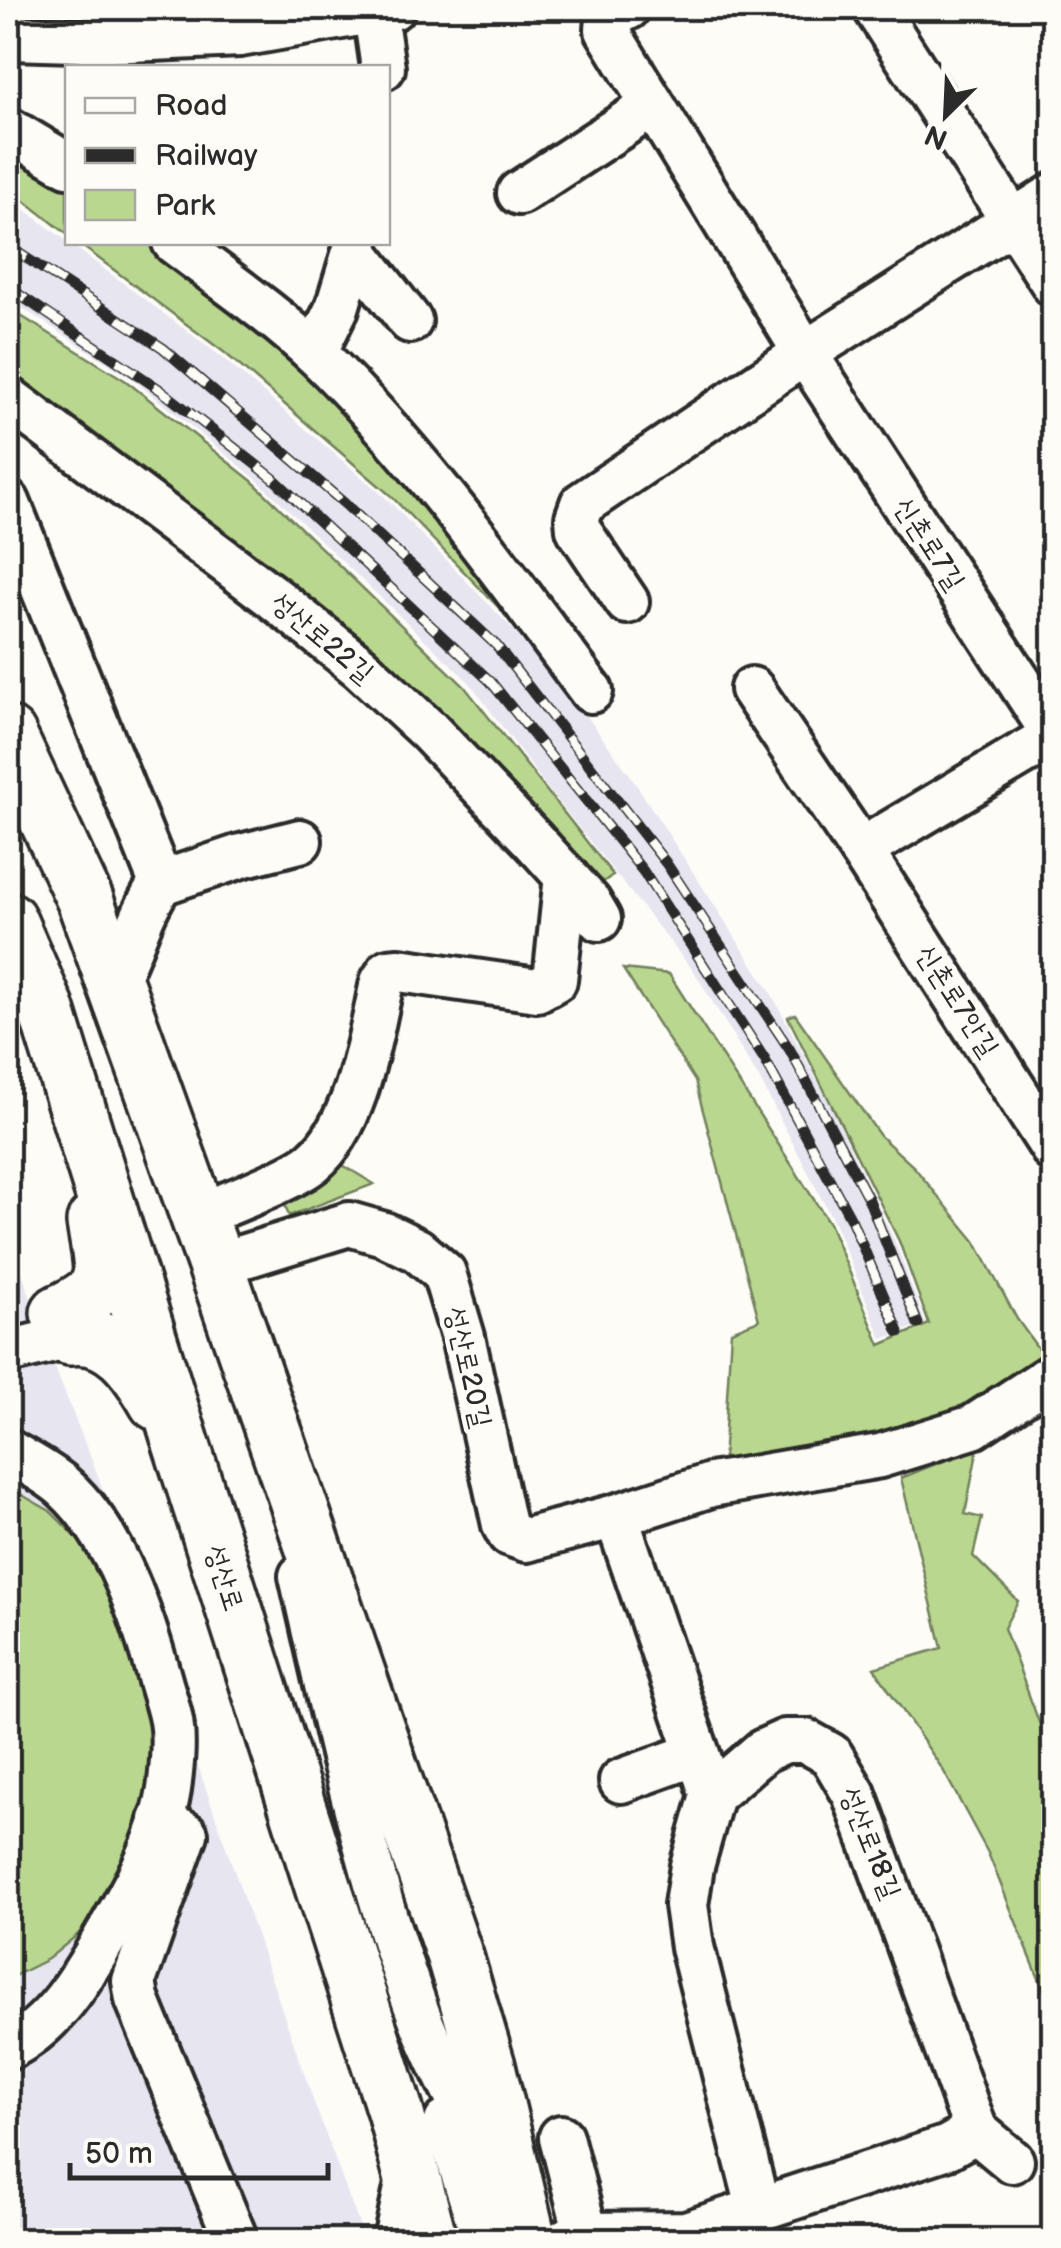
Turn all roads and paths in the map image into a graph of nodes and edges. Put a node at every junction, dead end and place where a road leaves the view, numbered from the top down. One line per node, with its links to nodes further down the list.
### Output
1 (628, 8): 6 (street, 신촌로7길)
2 (876, 8): 11 (street)
3 (384, 10): 4 (street); 5 (street)
4 (10, 32)
5 (383, 65)
6 (652, 106): 9 (street); 18 (street, 신촌로7길)
7 (8, 130): 8 (street)
8 (65, 164)
9 (519, 193)
10 (1054, 195): 11 (street)
11 (1014, 221): 15 (street); 18 (street)
12 (183, 245): 14 (street)
13 (356, 247): 16 (street); 17 (street)
14 (216, 256): 17 (street)
15 (1054, 285)
16 (410, 322)
17 (315, 353): 23 (street)
18 (805, 353): 21 (street); 25 (street, 신촌로7길)
19 (8, 398): 28 (street, 성산로22길)
20 (8, 502): 29 (street)
21 (627, 602)
22 (752, 689): 27 (street, 신촌로7안길)
23 (591, 691)
24 (8, 735): 32 (main road)
25 (1054, 735): 27 (street)
26 (300, 842): 29 (street)
27 (860, 850): 34 (street, 신촌로7안길)
28 (566, 876): 30 (street, 성산로22길); 35 (street)
29 (161, 882): 32 (street)
30 (599, 918)
31 (8, 920): 33 (main road, 성산로)
32 (115, 982): 35 (main road)
33 (79, 1115): 36 (main road); 39 (main road, 성산로)
34 (1054, 1151)
35 (208, 1240): 41 (street, 성산로20길); 53 (main road)
36 (46, 1325): 37 (street); 39 (main road)
37 (8, 1352)
38 (1054, 1374): 41 (street, 성산로20길)
39 (181, 1443): 46 (main road, 성산로)
40 (8, 1450): 45 (street)
41 (616, 1516): 42 (street)
42 (696, 1754): 43 (street); 44 (street)
43 (621, 1780)
44 (712, 1794): 48 (street, 성산로18길); 52 (street)
45 (161, 1820): 47 (street); 54 (street)
46 (319, 1874): 51 (main road, 성산로); 53 (street)
47 (8, 2048)
48 (976, 2130): 50 (street, 성산로18길); 52 (street)
49 (562, 2137): 53 (street)
50 (1012, 2161)
51 (410, 2170): 55 (street); 56 (main road, 성산로)
52 (760, 2211): 53 (street)
53 (538, 2237)
54 (236, 2240)
55 (395, 2240)
56 (428, 2240)

